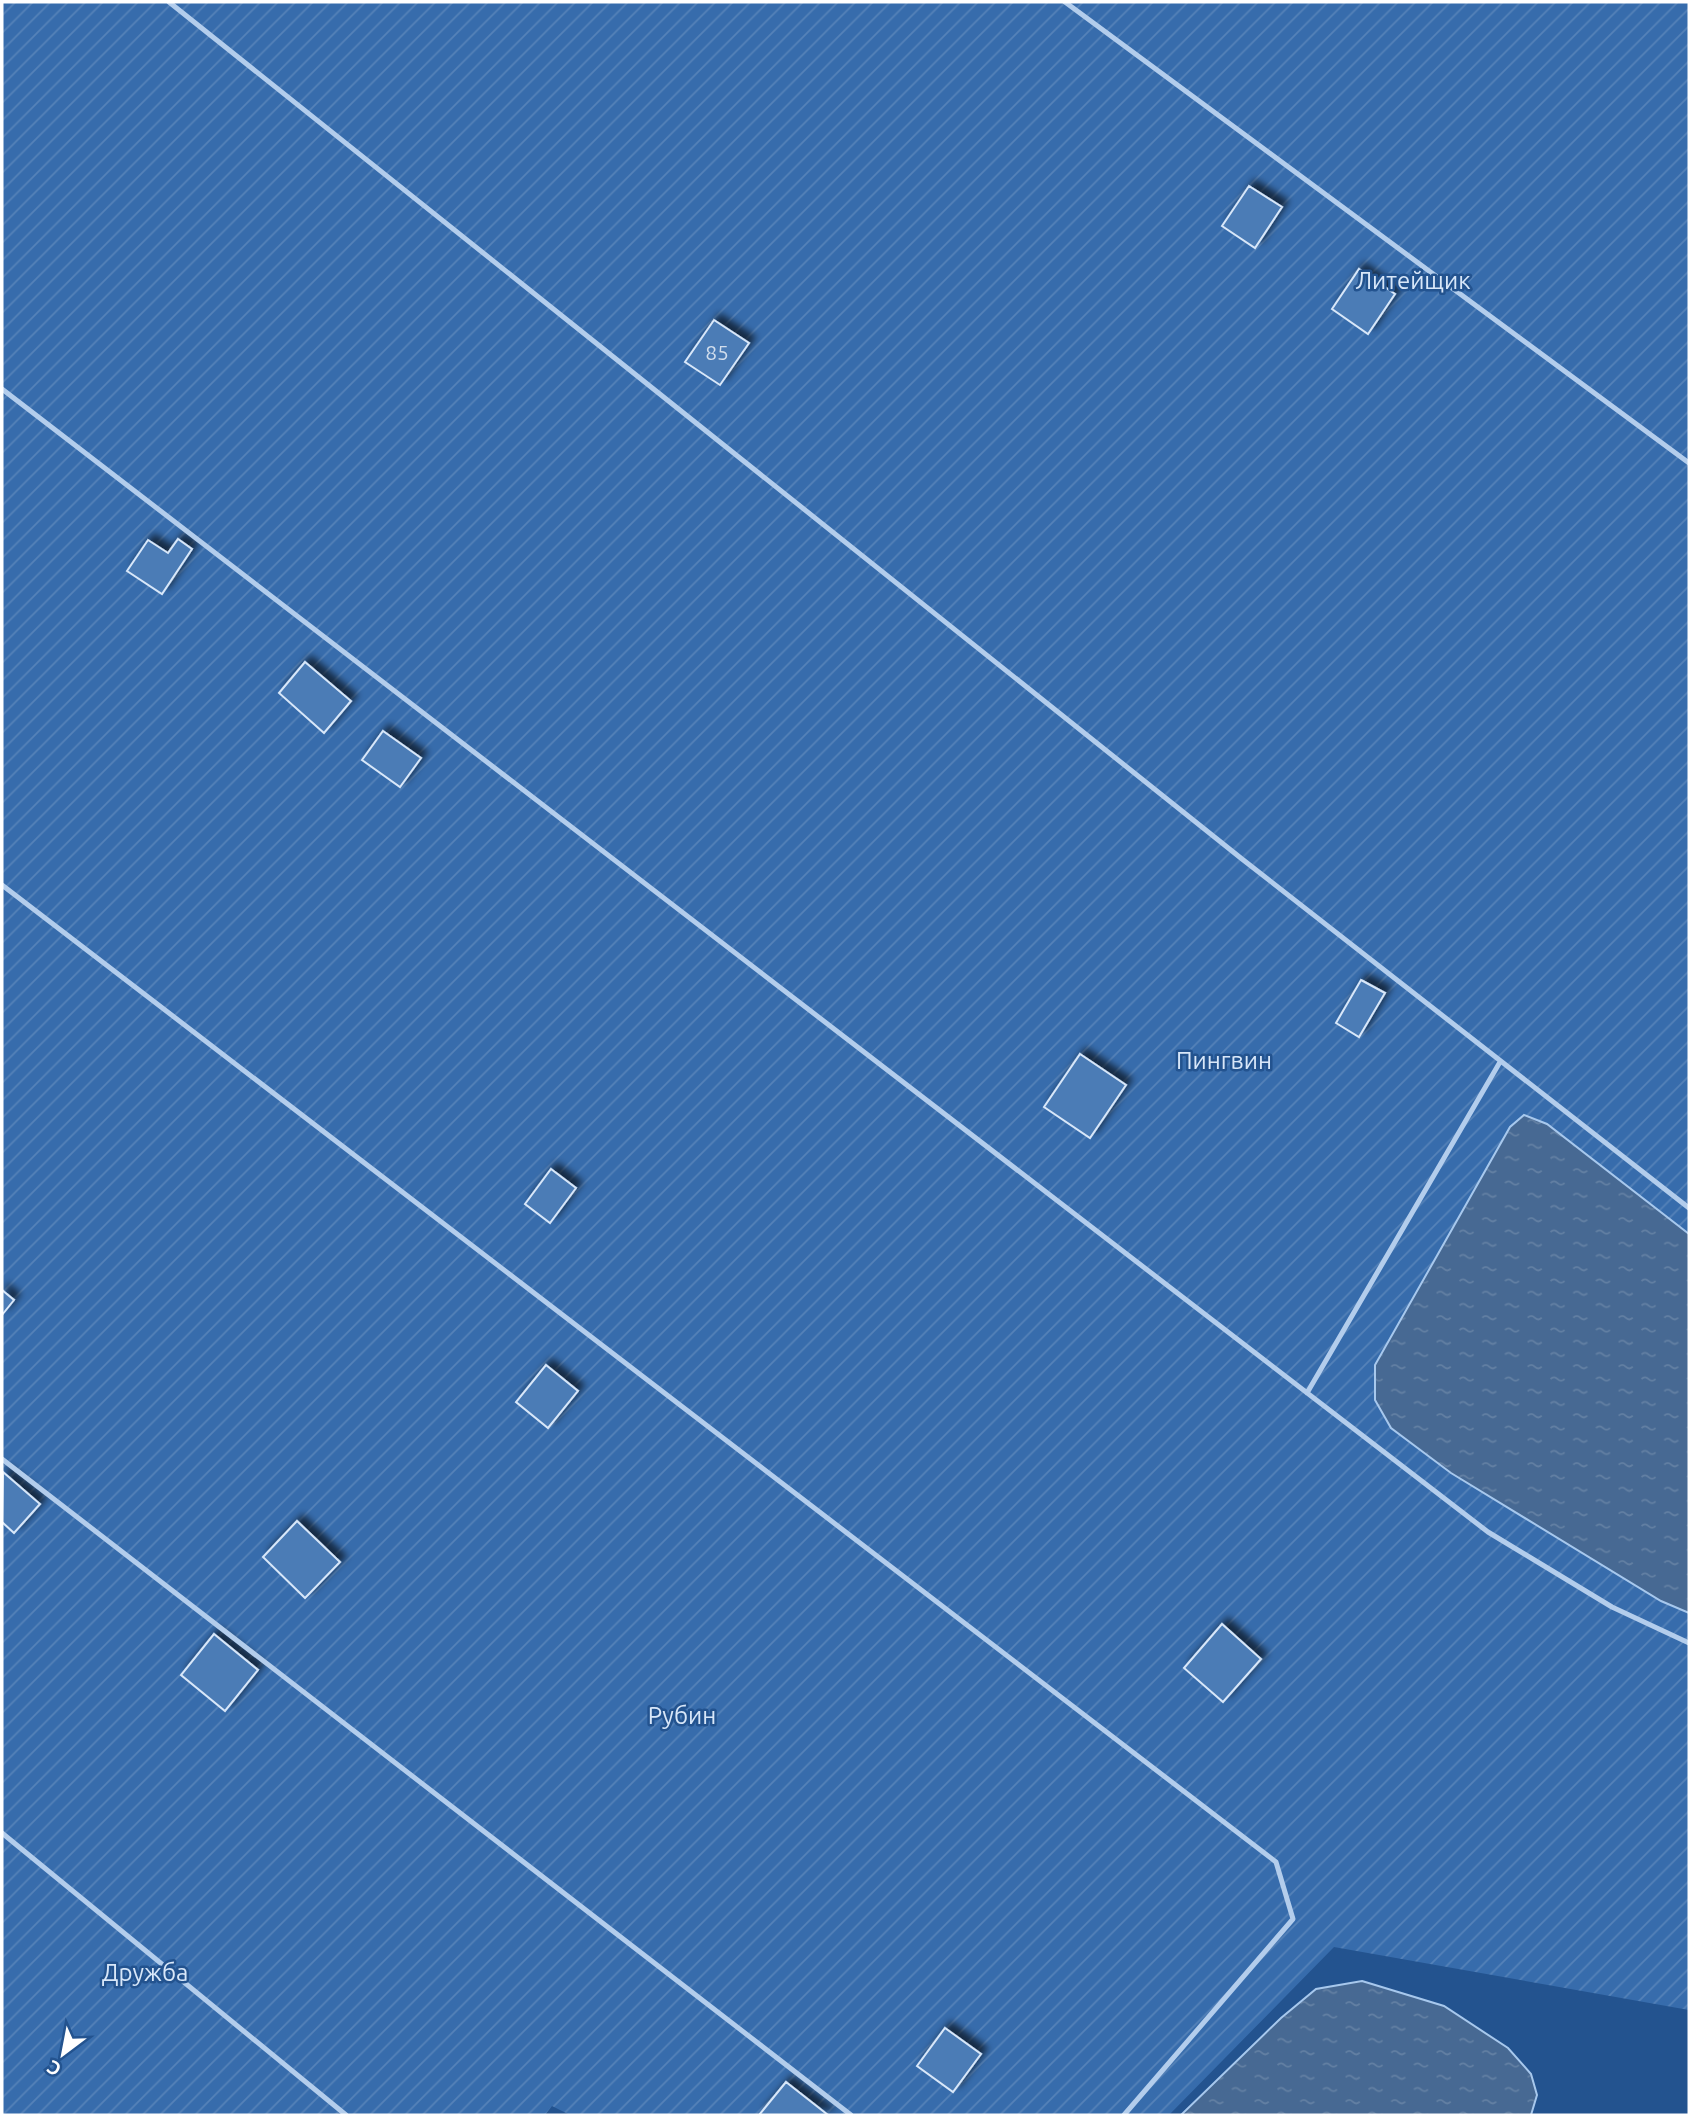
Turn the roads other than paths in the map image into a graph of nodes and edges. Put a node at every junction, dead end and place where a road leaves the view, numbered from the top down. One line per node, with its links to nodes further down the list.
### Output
1 (169, 2): 6 (lane)
2 (1065, 2): 4 (lane)
3 (2, 389): 8 (lane)
4 (1689, 463)
5 (2, 885): 14 (lane)
6 (1500, 1062): 7 (lane); 8 (lane)
7 (1689, 1208)
8 (1307, 1393): 10 (lane)
9 (2, 1459): 13 (lane)
10 (1689, 1643)
11 (2, 1833): 12 (lane)
12 (346, 2115)
13 (851, 2115)
14 (1124, 2115)

